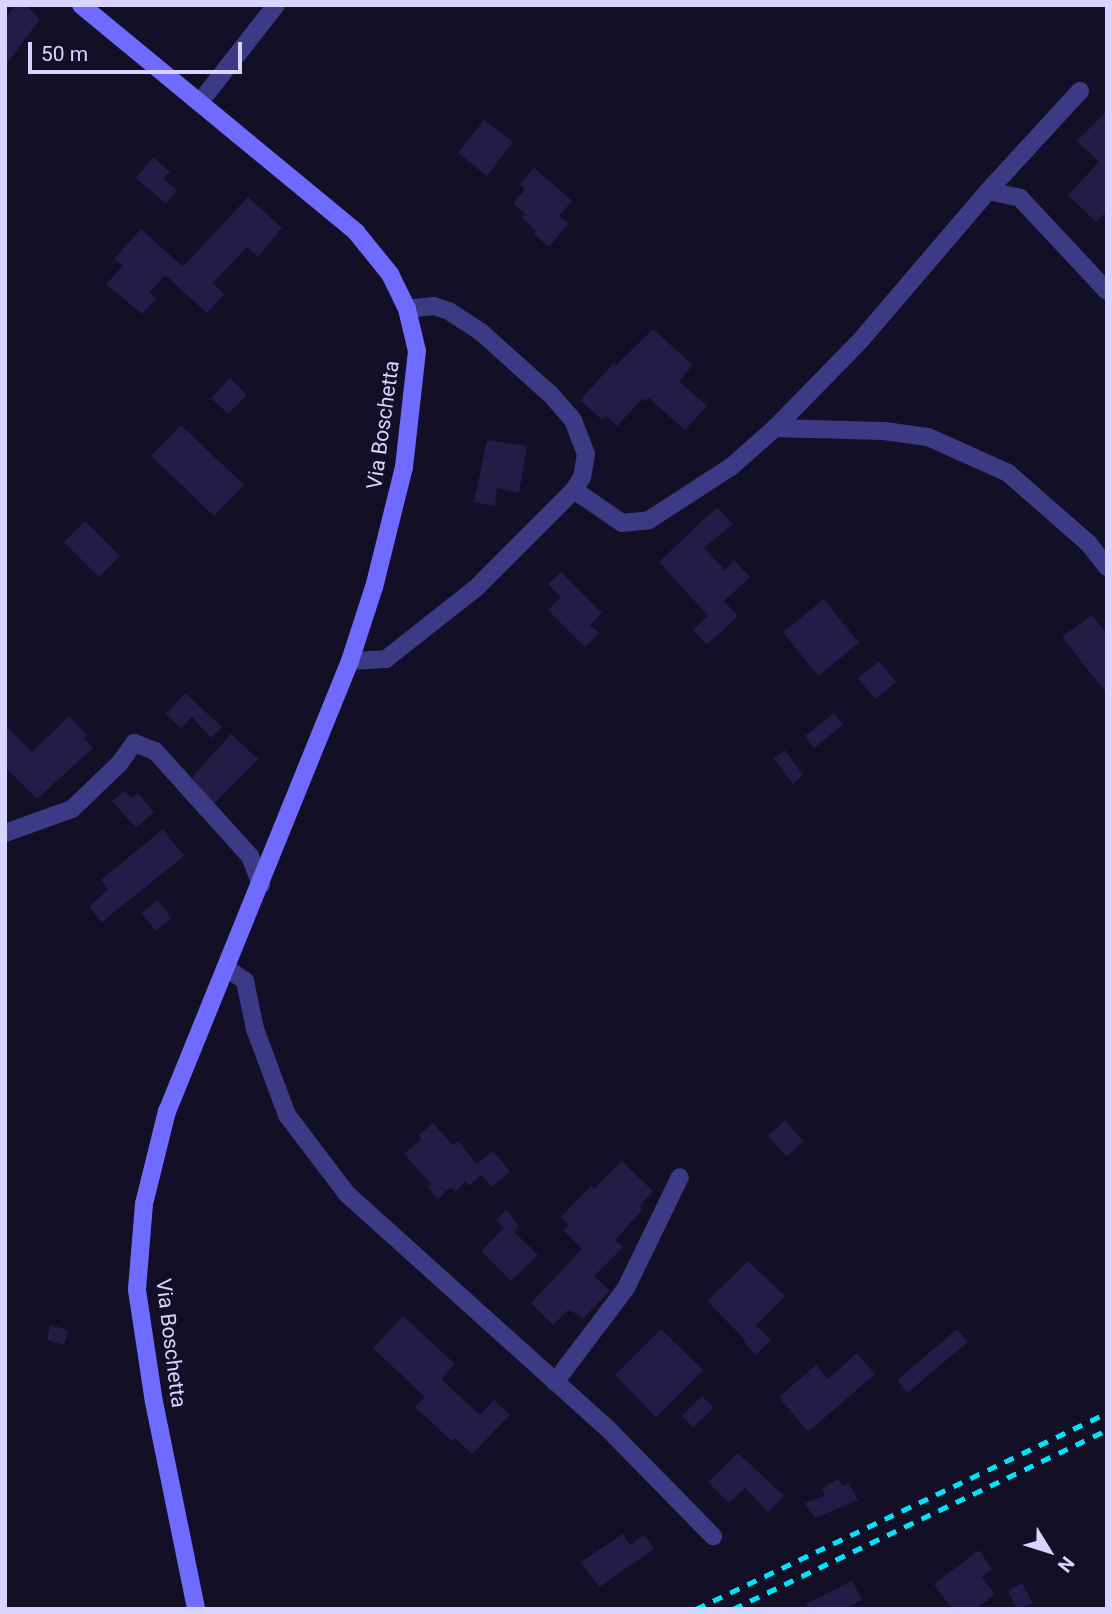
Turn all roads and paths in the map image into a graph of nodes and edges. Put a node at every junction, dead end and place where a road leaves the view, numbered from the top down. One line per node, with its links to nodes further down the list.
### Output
1 (81, 5): 4 (street, Via Boschetta)
2 (276, 5): 4 (street)
3 (1080, 91): 5 (street)
4 (200, 102): 7 (street, Via Boschetta)
5 (988, 191): 6 (street); 8 (street)
6 (1107, 291)
7 (407, 309): 9 (street); 11 (street, Via Boschetta)
8 (775, 428): 9 (street); 10 (street)
9 (575, 490): 11 (street)
10 (1107, 567)
11 (350, 661): 13 (street, Via Boschetta)
12 (5, 833): 13 (street)
13 (261, 885): 14 (street, Via Boschetta)
14 (226, 968): 16 (street); 18 (street, Via Boschetta)
15 (680, 1177): 16 (street)
16 (555, 1382): 17 (street)
17 (713, 1536)
18 (196, 1609)

